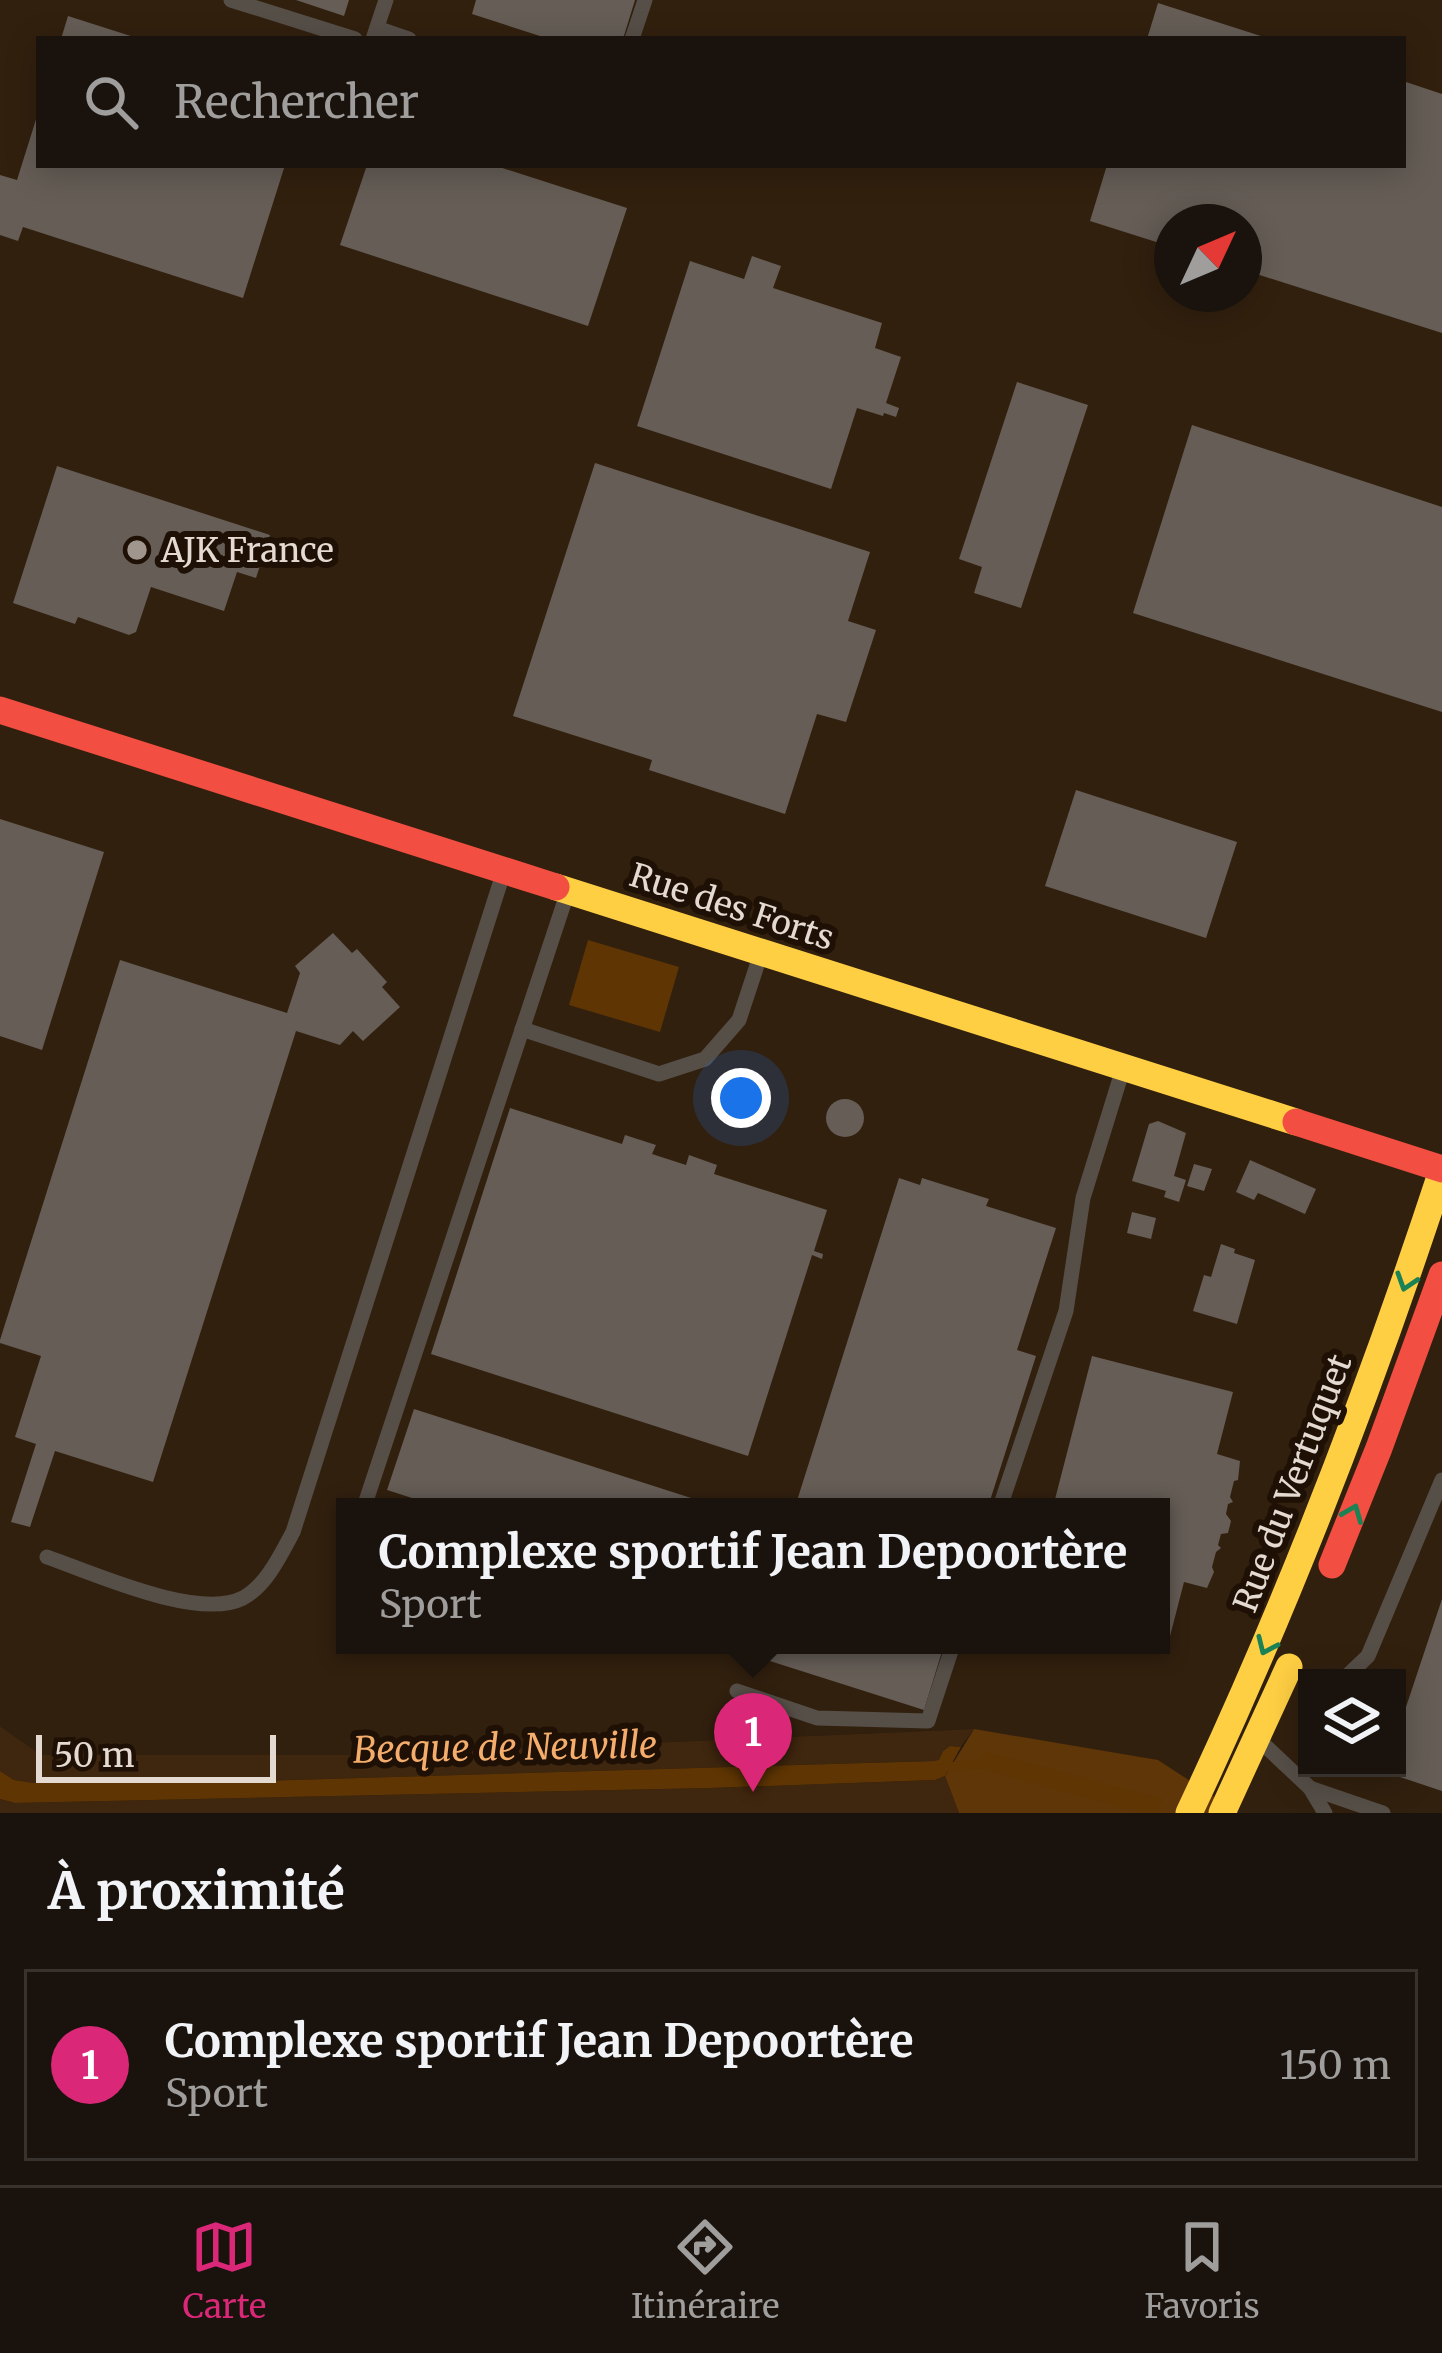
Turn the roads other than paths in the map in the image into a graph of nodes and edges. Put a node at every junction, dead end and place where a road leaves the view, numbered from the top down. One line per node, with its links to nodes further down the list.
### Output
1 (231, 0): 5 (lane)
2 (386, 0): 4 (lane)
3 (645, 0): 6 (lane)
4 (375, 33)
5 (345, 36)
6 (633, 36)
7 (0, 710): 8 (street, Rue des Forts)
8 (504, 871): 9 (street, Rue des Forts); 18 (lane)
9 (568, 892): 10 (street, Rue des Forts); 11 (lane)
10 (761, 953): 11 (lane); 12 (street, Rue des Forts)
11 (522, 1029): 16 (lane)
12 (1123, 1070): 13 (street, Rue des Forts); 17 (lane)
13 (1442, 1170): 26 (street, Rue du Vertuquet, one-way to 26)
14 (1442, 1275): 19 (street, Rue du Vertuquet, one-way to 14)
15 (1442, 1480): 22 (lane)
16 (367, 1498)
17 (1003, 1498)
18 (47, 1557)
19 (1321, 1590)
20 (1303, 1633): 24 (street, Rue du Vertuquet)
21 (950, 1654): 23 (lane)
22 (1354, 1669)
23 (737, 1691)
24 (1257, 1738): 25 (lane); 27 (street, Rue du Vertuquet)
25 (1310, 1787): 28 (lane); 29 (lane)
26 (1189, 1813)
27 (1222, 1813)
28 (1325, 1813)
29 (1383, 1813)

